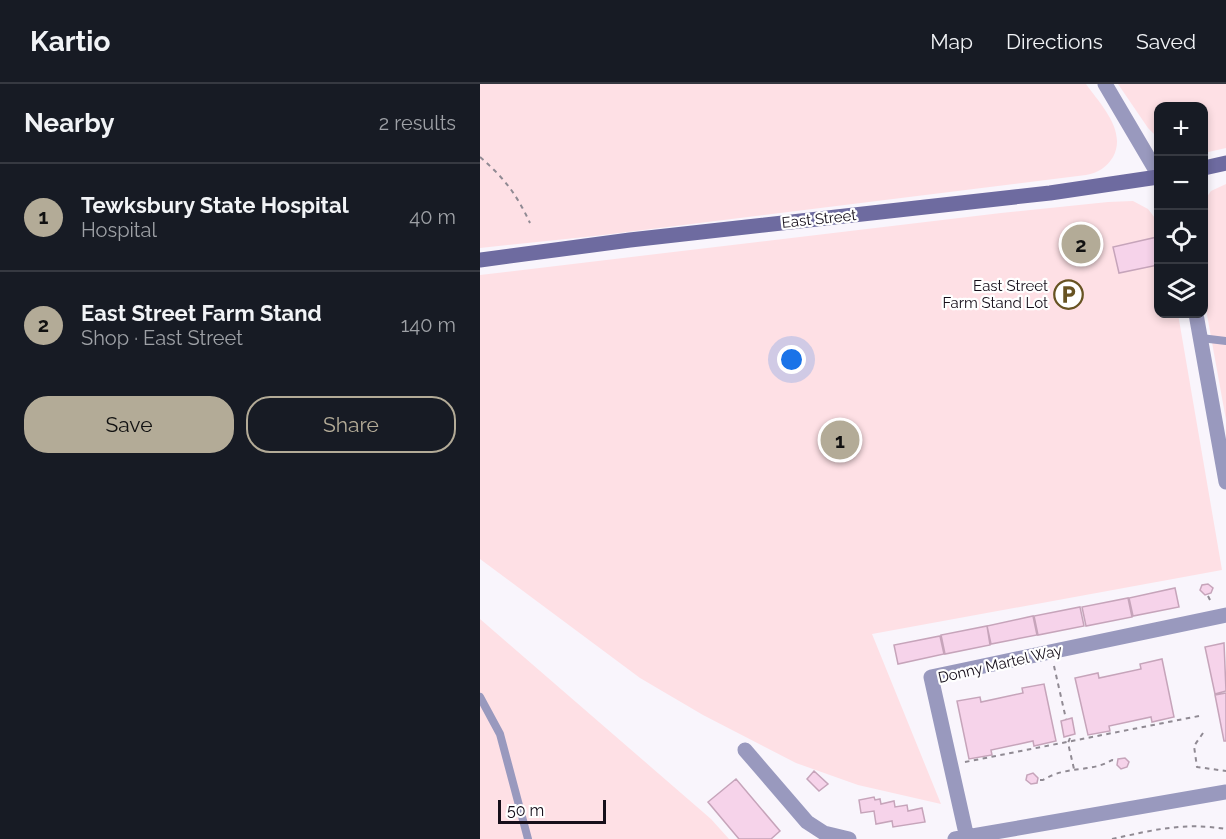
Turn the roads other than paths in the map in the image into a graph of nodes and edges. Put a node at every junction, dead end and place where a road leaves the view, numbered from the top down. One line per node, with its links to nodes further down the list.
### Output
1 (1105, 84): 4 (street)
2 (1226, 163): 3 (main road)
3 (1208, 167)
4 (1154, 168)
5 (1154, 176): 6 (main road, East Street)
6 (480, 260)
7 (1197, 318): 8 (street)
8 (1201, 338): 9 (lane); 10 (street)
9 (1226, 341)
10 (1226, 482)
11 (1226, 615): 15 (street, Donny Martel Way)
12 (480, 697): 16 (lane)
13 (745, 750): 17 (street)
14 (1226, 792): 15 (street, Donny Martel Way)
15 (961, 838)
16 (528, 839)
17 (849, 839)

